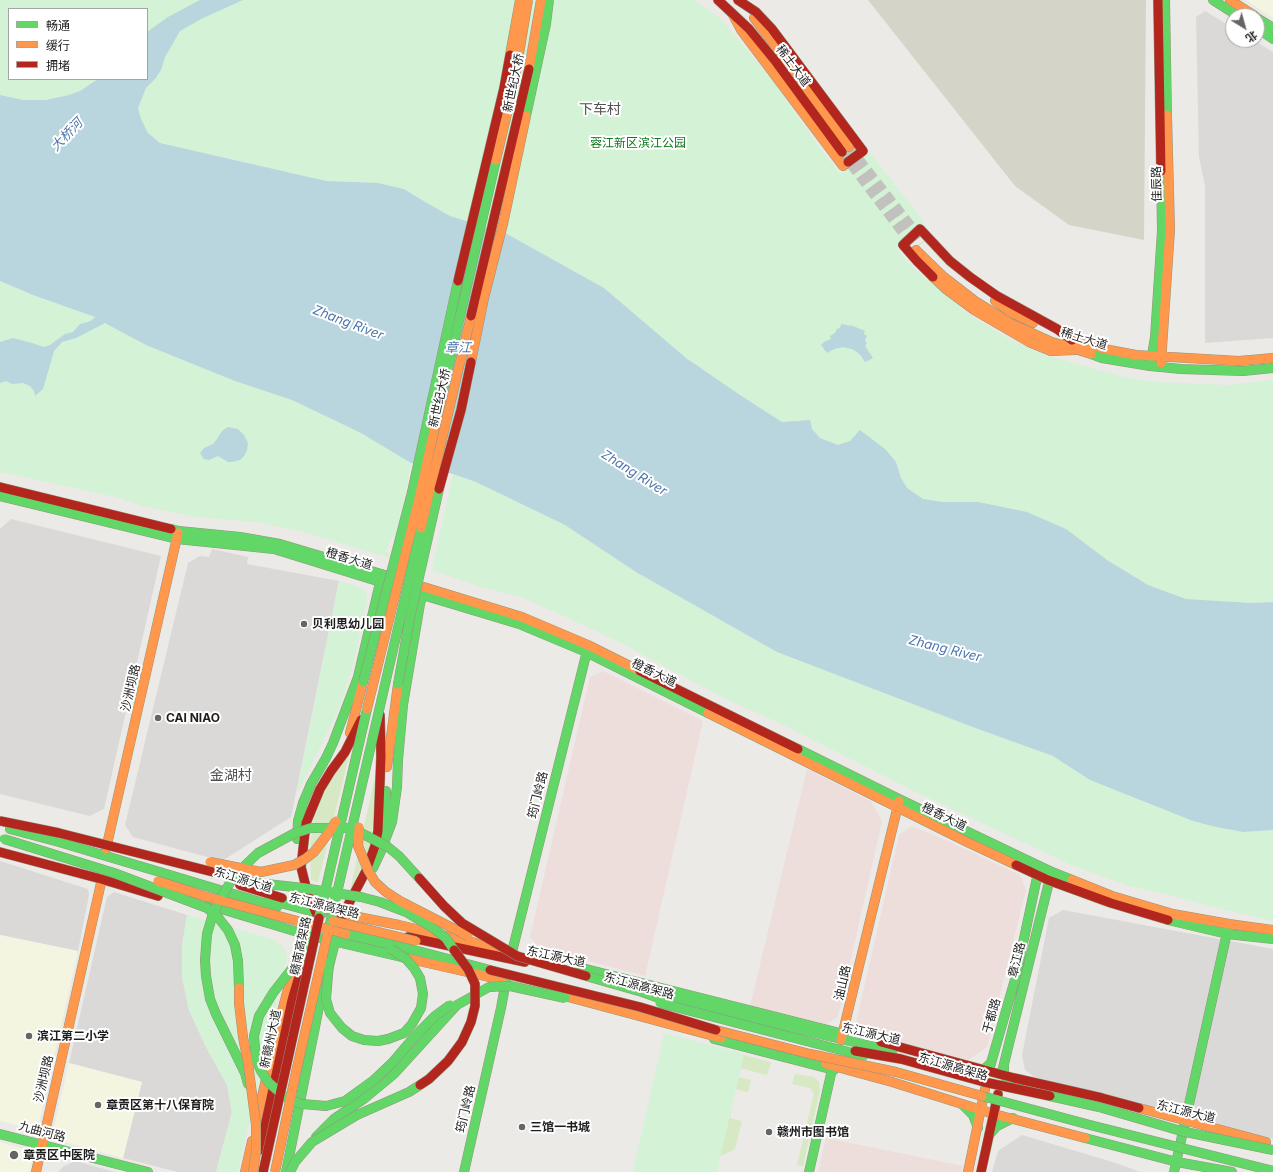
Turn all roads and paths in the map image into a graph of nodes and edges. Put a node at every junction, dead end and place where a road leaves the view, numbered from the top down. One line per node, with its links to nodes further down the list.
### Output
1 (520, 0): 37 (main road, bridge)
2 (528, 0): 31 (main road, 新世纪大桥, bridge)
3 (541, 0): 32 (main road, 新世纪大桥, bridge)
4 (549, 0): 47 (main road, bridge)
5 (718, 0): 13 (main road, 稀土大道)
6 (738, 0): 13 (main road, 稀土大道); 13 (main road)
7 (1158, 0): 18 (main road, 佳辰路)
8 (1165, 0): 18 (main road, 佳辰路)
9 (1213, 0): 11 (main road)
10 (1230, 0): 12 (main road)
11 (1226, 8)
12 (1242, 8)
13 (732, 13)
14 (923, 242): 16 (main road, 稀土大道)
15 (916, 250): 17 (main road, 稀土大道)
16 (1072, 340): 17 (main road); 18 (main road, 稀土大道)
17 (1075, 350): 20 (main road, 稀土大道)
18 (1157, 356): 19 (main road, 稀土大道); 20 (main road, 佳辰路); 21 (main road, 佳辰路)
19 (1273, 358)
20 (1150, 366): 21 (main road, 稀土大道)
21 (1160, 367): 22 (main road, 稀土大道)
22 (1273, 368)
23 (0, 482): 26 (main road)
24 (0, 487): 26 (main road, 橙香大道)
25 (0, 496): 27 (main road, 橙香大道)
26 (113, 515): 27 (main road, 橙香大道)
27 (178, 535): 28 (main road, 橙香大道); 41 (main road, 沙洲坝路)
28 (380, 577): 29 (main road, 橙香大道); 37 (main road)
29 (423, 592): 30 (main road, 橙香大道); 47 (main road)
30 (587, 649): 33 (main road, 橙香大道); 57 (main road, 筠门岭路)
31 (369, 701): 38 (main road, 赣南高架路, bridge); 41 (main road, bridge); 43 (main road)
32 (380, 707): 35 (main road, 赣南高架路, bridge); 49 (main road); 57 (main road, bridge)
33 (898, 803): 44 (main road, 橙香大道); 64 (main road, 油山路)
34 (0, 814): 41 (main road)
35 (355, 817): 52 (main road, bridge); 91 (main road, 赣南高架路, bridge)
36 (0, 821): 41 (main road, bridge)
37 (298, 821): 43 (main road)
38 (342, 822): 61 (main road, bridge); 90 (main road, 赣南高架路, bridge)
39 (0, 827): 58 (main road, 东江源高架路, bridge)
40 (1, 840): 45 (main road); 52 (main road, 东江源高架路, bridge); 70 (main road, bridge)
41 (107, 846): 48 (main road, 东江源大道); 77 (main road, bridge)
42 (0, 852): 45 (main road)
43 (301, 867): 48 (main road)
44 (1039, 870): 46 (main road, 橙香大道); 68 (main road, 于都路)
45 (102, 876): 54 (main road); 78 (main road, 沙洲坝路)
46 (1050, 876): 50 (main road, 橙香大道); 53 (main road, 橙香大道); 69 (main road, 章江路)
47 (357, 895): 49 (main road)
48 (315, 910): 49 (main road, 东江源大道); 54 (main road, 新赣州大道)
49 (342, 917): 56 (main road); 57 (main road); 64 (main road, 东江源大道)
50 (1229, 924): 51 (main road, 橙香大道); 53 (main road)
51 (1273, 930)
52 (346, 934): 63 (main road, 东江源高架路, bridge)
53 (1227, 934): 55 (main road, 橙香大道); 74 (main road)
54 (307, 939): 56 (main road); 88 (main road); 89 (main road, 新赣州大道)
55 (1273, 939)
56 (334, 944): 60 (main road); 92 (main road); 93 (main road)
57 (514, 954): 62 (main road, bridge); 64 (main road); 70 (main road, bridge)
58 (530, 970)
59 (560, 978): 62 (main road, 东江源高架路, bridge)
60 (505, 984): 67 (main road); 94 (main road, 筠门岭路)
61 (489, 988): 63 (main road, bridge); 77 (main road, bridge)
62 (721, 1020): 65 (main road, 东江源高架路, bridge)
63 (716, 1030): 66 (main road, 东江源高架路, bridge)
64 (842, 1036): 67 (main road, 油山路); 68 (main road, 东江源大道)
65 (811, 1043): 80 (main road, bridge); 81 (main road, 东江源高架路, bridge)
66 (810, 1054): 85 (main road, 东江源高架路, bridge); 100 (main road, bridge)
67 (833, 1068): 71 (main road); 95 (main road, 油山路)
68 (985, 1071): 69 (main road, 东江源大道); 71 (main road, 于都路)
69 (1003, 1075): 72 (main road, 章江路); 74 (main road, 东江源大道)
70 (251, 1096): 89 (main road, bridge)
71 (972, 1110): 72 (main road); 96 (main road)
72 (994, 1116): 73 (main road); 76 (main road, 章江路)
73 (1008, 1121): 76 (main road); 84 (main road)
74 (1185, 1123): 79 (main road); 80 (main road, 东江源大道); 84 (main road)
75 (0, 1134): 78 (main road, 九曲河路)
76 (989, 1135): 97 (main road, 章江路)
77 (312, 1142): 93 (main road, bridge)
78 (42, 1144): 86 (main road, 沙洲坝路); 87 (main road, 九曲河路)
79 (1273, 1144)
80 (1273, 1149)
81 (1236, 1152)
82 (1250, 1156): 83 (main road)
83 (1273, 1162)
84 (1176, 1166): 98 (main road); 99 (main road)
85 (1273, 1171)
86 (36, 1172)
87 (148, 1172)
88 (244, 1172)
89 (254, 1172)
90 (263, 1172)
91 (275, 1172)
92 (286, 1172)
93 (291, 1172)
94 (464, 1172)
95 (809, 1172)
96 (968, 1172)
97 (981, 1172)
98 (1218, 1172)
99 (1232, 1172)
100 (1249, 1172)

